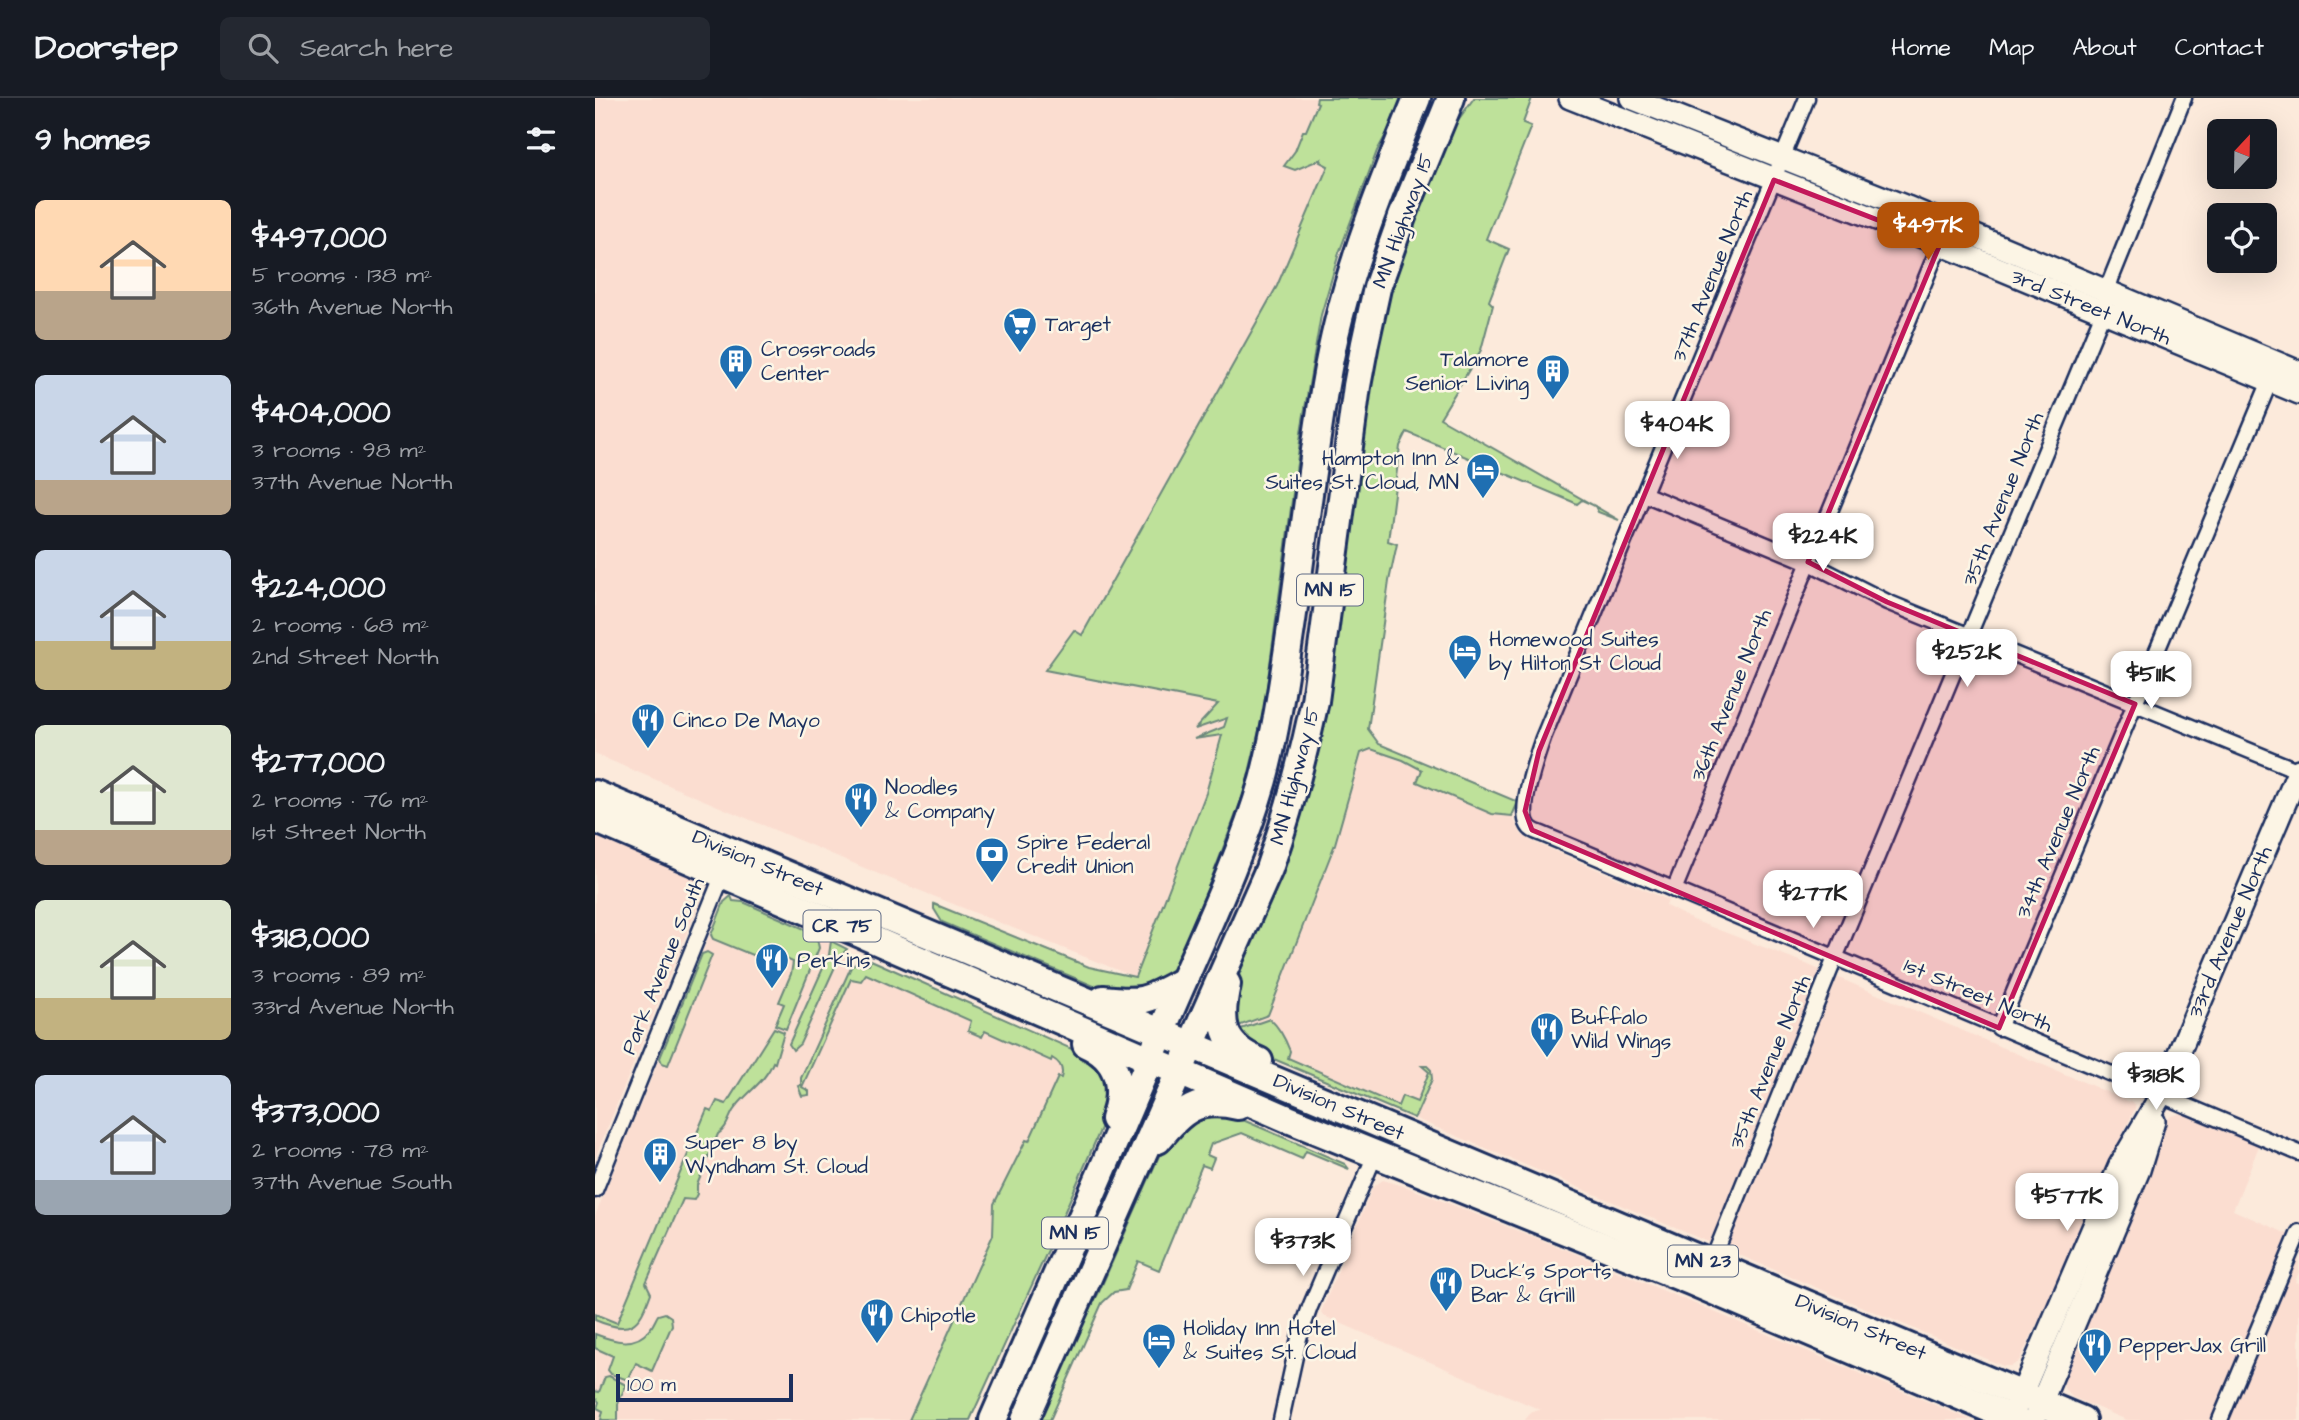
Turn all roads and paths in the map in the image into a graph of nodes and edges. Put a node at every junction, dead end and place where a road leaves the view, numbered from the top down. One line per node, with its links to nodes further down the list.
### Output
1 (1410, 98): 10 (highway)
2 (1417, 98): 10 (highway, MN Highway 15 / MN 15)
3 (1451, 98): 12 (highway, MN Highway 15 / MN 15)
4 (1464, 98): 12 (highway)
5 (1570, 98): 11 (main road, 3rd Street North)
6 (1631, 98): 9 (main road, 3rd Street North)
7 (1807, 98): 9 (street, 37th Avenue North)
8 (2184, 98): 14 (street, 35th Avenue North)
9 (1783, 159): 11 (street, 37th Avenue North); 14 (main road, 3rd Street North)
10 (1391, 162): 31 (highway, MN Highway 15 / MN 15)
11 (1774, 180): 13 (main road, 3rd Street North); 19 (street, 37th Avenue North)
12 (1407, 204): 29 (highway, MN Highway 15 / MN 15)
13 (1940, 244): 15 (main road, 3rd Street North); 20 (street, 36th Avenue North)
14 (2107, 290): 15 (street, 35th Avenue North); 16 (main road, 3rd Street North)
15 (2102, 314): 17 (main road, 3rd Street North); 21 (street, 35th Avenue North)
16 (2299, 372)
17 (2270, 381): 18 (main road, 3rd Street North); 22 (street, 34th Avenue North)
18 (2299, 393)
19 (1644, 494): 20 (street); 26 (street, 37th Avenue North)
20 (1808, 562): 21 (street); 28 (street, 36th Avenue North)
21 (1970, 636): 22 (street); 30 (street, 35th Avenue North)
22 (2135, 704): 23 (street); 34 (street, 34th Avenue North)
23 (2299, 771): 39 (main road, 33rd Avenue North)
24 (595, 794): 33 (highway, Division Street / CR 75)
25 (595, 819): 27 (highway, Division Street / CR 75)
26 (1526, 824): 28 (street, 1st Street North)
27 (723, 874): 32 (highway, Division Street / CR 75); 46 (street, Park Avenue South)
28 (1674, 890): 30 (street, 1st Street North)
29 (1234, 947): 36 (highway, MN Highway 15 / MN 15); 40 (highway)
30 (1835, 958): 34 (street, 1st Street North); 48 (street, 35th Avenue North)
31 (1184, 981): 33 (highway); 35 (highway, MN Highway 15 / MN 15)
32 (987, 990): 37 (highway, Division Street / CR 75); 45 (highway)
33 (1080, 997): 35 (highway, Division Street / CR 75)
34 (1999, 1028): 39 (street, 1st Street North)
35 (1162, 1031): 36 (highway, Division Street / MN 23); 37 (highway, MN Highway 15 / MN 15)
36 (1191, 1044): 38 (highway, MN Highway 15 / MN 15); 40 (highway, Division Street / MN 23)
37 (1150, 1060): 38 (highway, Division Street / MN 23); 45 (highway, MN Highway 15 / MN 15)
38 (1179, 1073): 41 (highway, Division Street / MN 23); 44 (highway, MN Highway 15 / MN 15)
39 (2161, 1095): 42 (street, 1st Street North); 49 (main road, 33rd Avenue North)
40 (1335, 1105): 48 (highway, Division Street / MN 23)
41 (1287, 1119): 43 (highway, Division Street / MN 23); 44 (highway)
42 (2299, 1153)
43 (1374, 1155): 49 (highway, Division Street / MN 23); 52 (street)
44 (1140, 1163): 51 (highway, MN Highway 15 / MN 15)
45 (1101, 1174): 50 (highway, MN Highway 15 / MN 15)
46 (595, 1191)
47 (2299, 1233): 54 (street)
48 (1711, 1264): 49 (highway, Division Street / MN 23)
49 (2022, 1412): 53 (highway, Division Street / MN 23)
50 (993, 1420)
51 (1025, 1420)
52 (1281, 1420)
53 (2082, 1420)
54 (2220, 1420)

